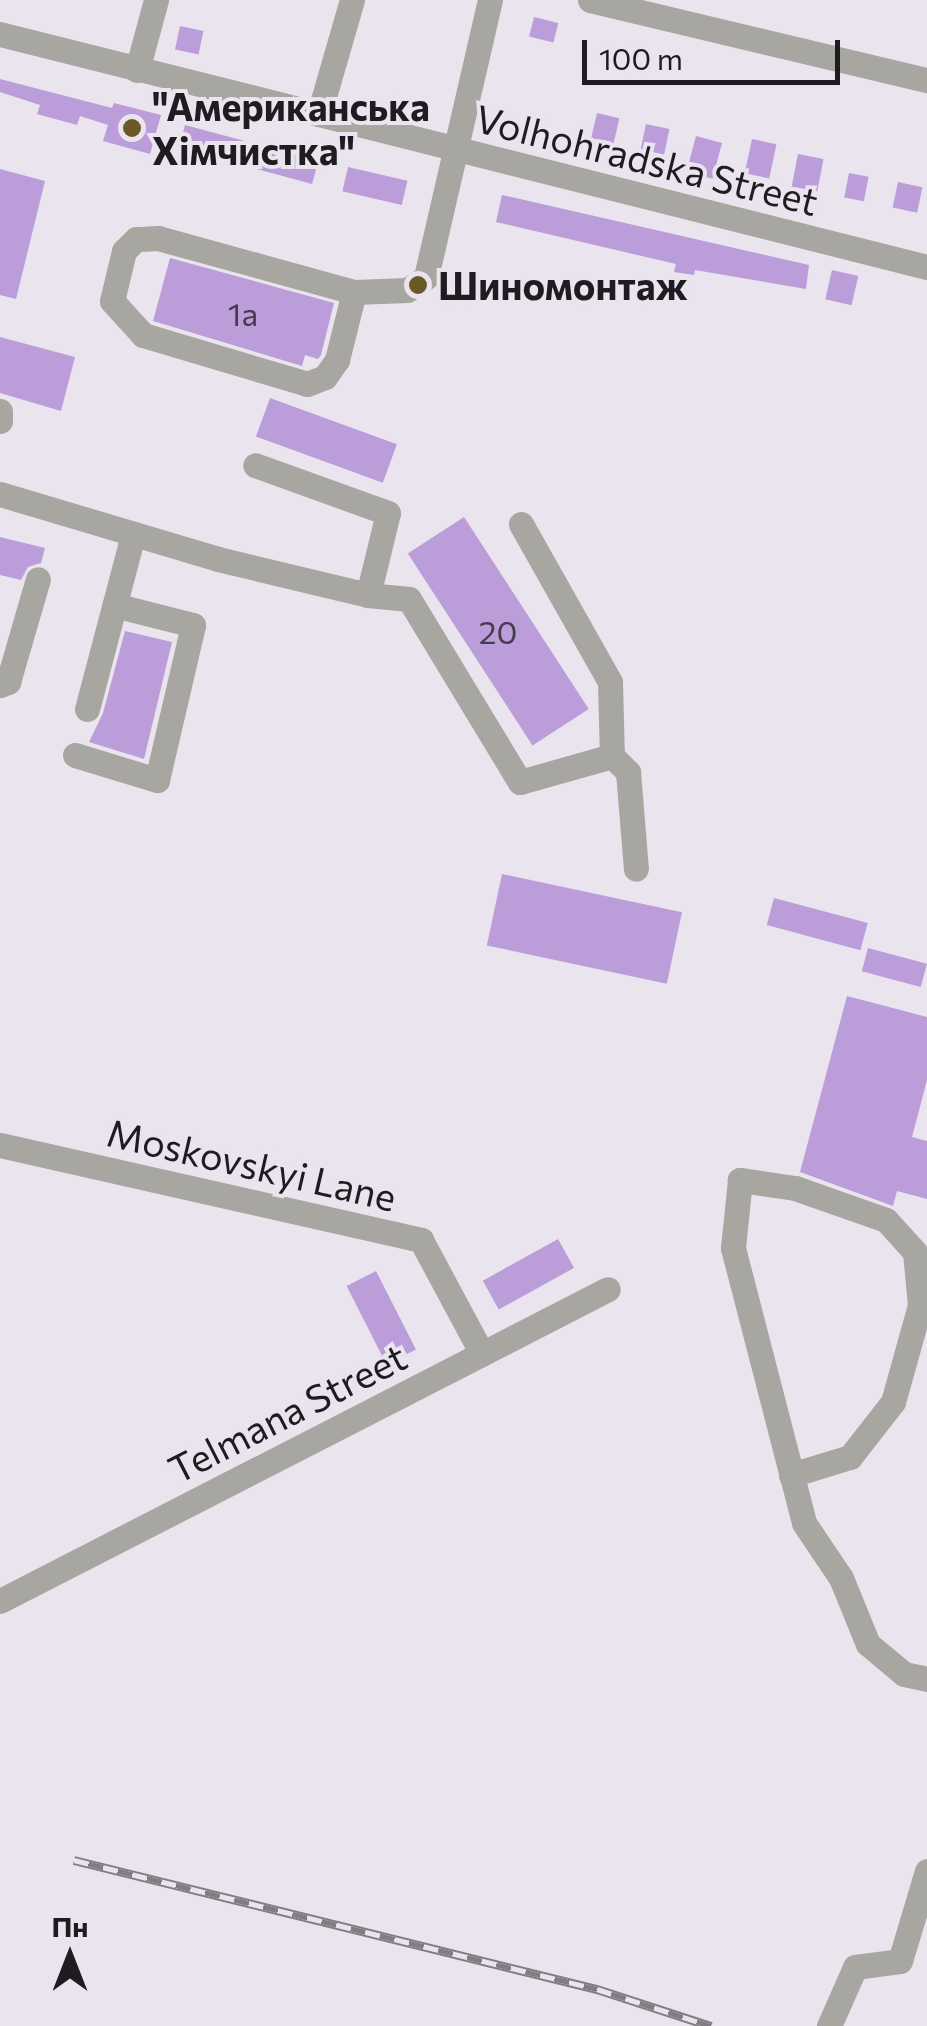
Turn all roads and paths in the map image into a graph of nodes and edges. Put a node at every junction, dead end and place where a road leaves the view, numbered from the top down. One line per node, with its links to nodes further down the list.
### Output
1 (156, 0): 6 (street)
2 (352, 0): 8 (street)
3 (490, 0): 9 (street)
4 (590, 0): 7 (street)
5 (0, 34): 6 (street, Volhohradska Street)
6 (138, 70): 8 (street, Volhohradska Street)
7 (927, 80)
8 (319, 114): 9 (street, Volhohradska Street)
9 (452, 148): 10 (street, Volhohradska Street); 11 (street)
10 (927, 266)
11 (354, 292): 11 (street)
12 (0, 410): 13 (street)
13 (0, 420)
14 (256, 465): 19 (street)
15 (0, 494): 17 (street)
16 (521, 524): 24 (street)
17 (133, 535): 19 (street); 20 (street)
18 (38, 579): 21 (street)
19 (368, 595): 24 (street)
20 (114, 605): 22 (street); 23 (street)
21 (0, 684)
22 (87, 709)
23 (75, 755)
24 (612, 756): 25 (street)
25 (636, 869)
26 (0, 1144): 28 (street, Moskovskyi Lane)
27 (608, 1290): 28 (street, Telmana Street)
28 (482, 1354): 30 (street, Telmana Street)
29 (792, 1475): 29 (street); 31 (street)
30 (0, 1600)
31 (927, 1678)
32 (927, 1871): 33 (street)
33 (829, 2026)

